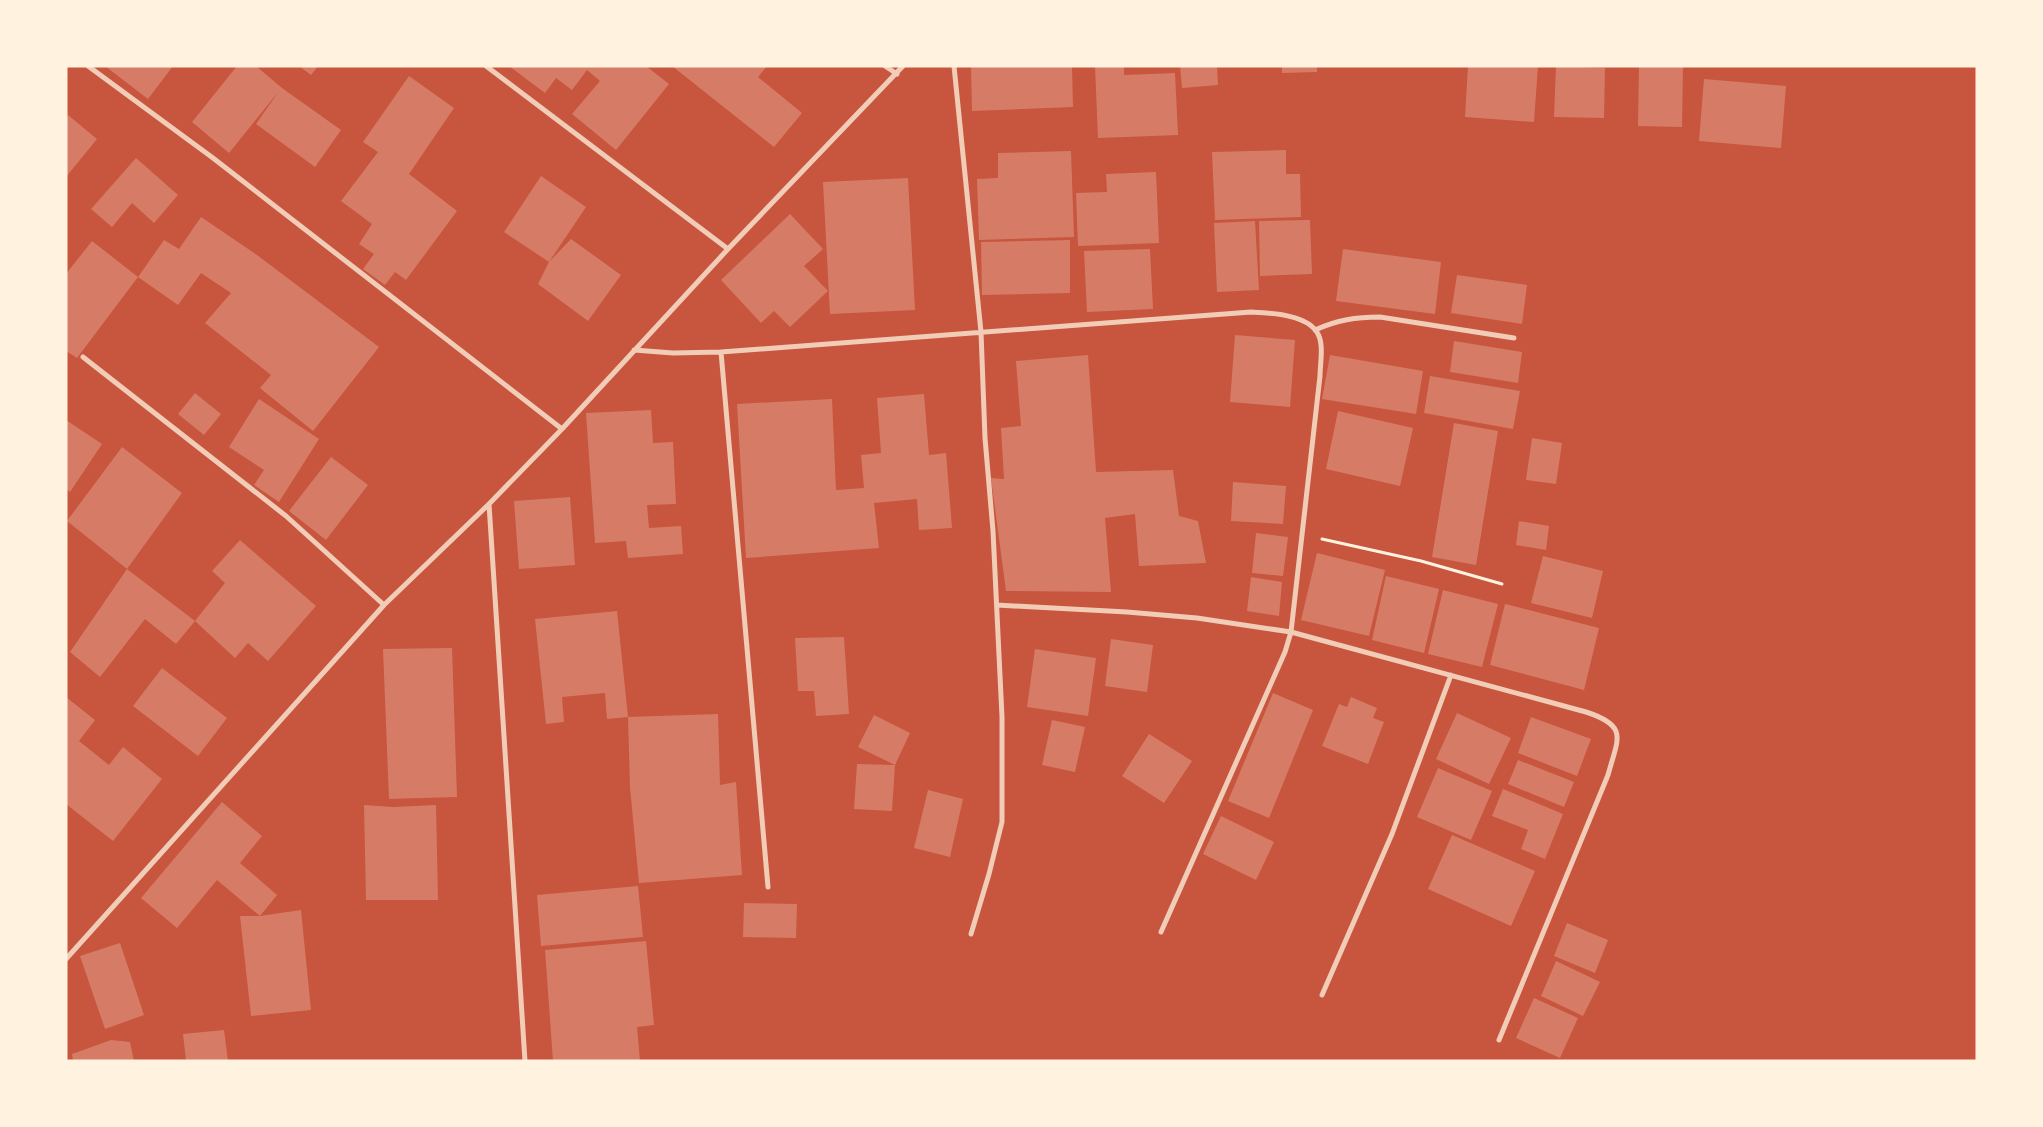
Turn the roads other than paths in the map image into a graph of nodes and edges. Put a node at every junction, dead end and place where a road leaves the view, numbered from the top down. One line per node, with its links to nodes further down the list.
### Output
1 (88, 66): 14 (street)
2 (486, 66): 7 (street)
3 (886, 66): 6 (street)
4 (903, 66): 6 (street)
5 (954, 66): 9 (street)
6 (897, 74): 7 (street)
7 (728, 249): 11 (street)
8 (1315, 330): 9 (street); 10 (street); 18 (street)
9 (981, 332): 12 (street); 16 (street)
10 (1514, 338)
11 (634, 350): 12 (street); 14 (street)
12 (721, 352): 20 (street)
13 (83, 357): 17 (street)
14 (562, 429): 15 (street)
15 (489, 504): 17 (street); 26 (street)
16 (997, 604): 18 (street); 22 (street)
17 (384, 605): 23 (street)
18 (1291, 632): 19 (street); 21 (street)
19 (1451, 675): 24 (street); 25 (street)
20 (768, 886)
21 (1161, 932)
22 (971, 934)
23 (66, 959)
24 (1322, 995)
25 (1498, 1040)
26 (525, 1061)

